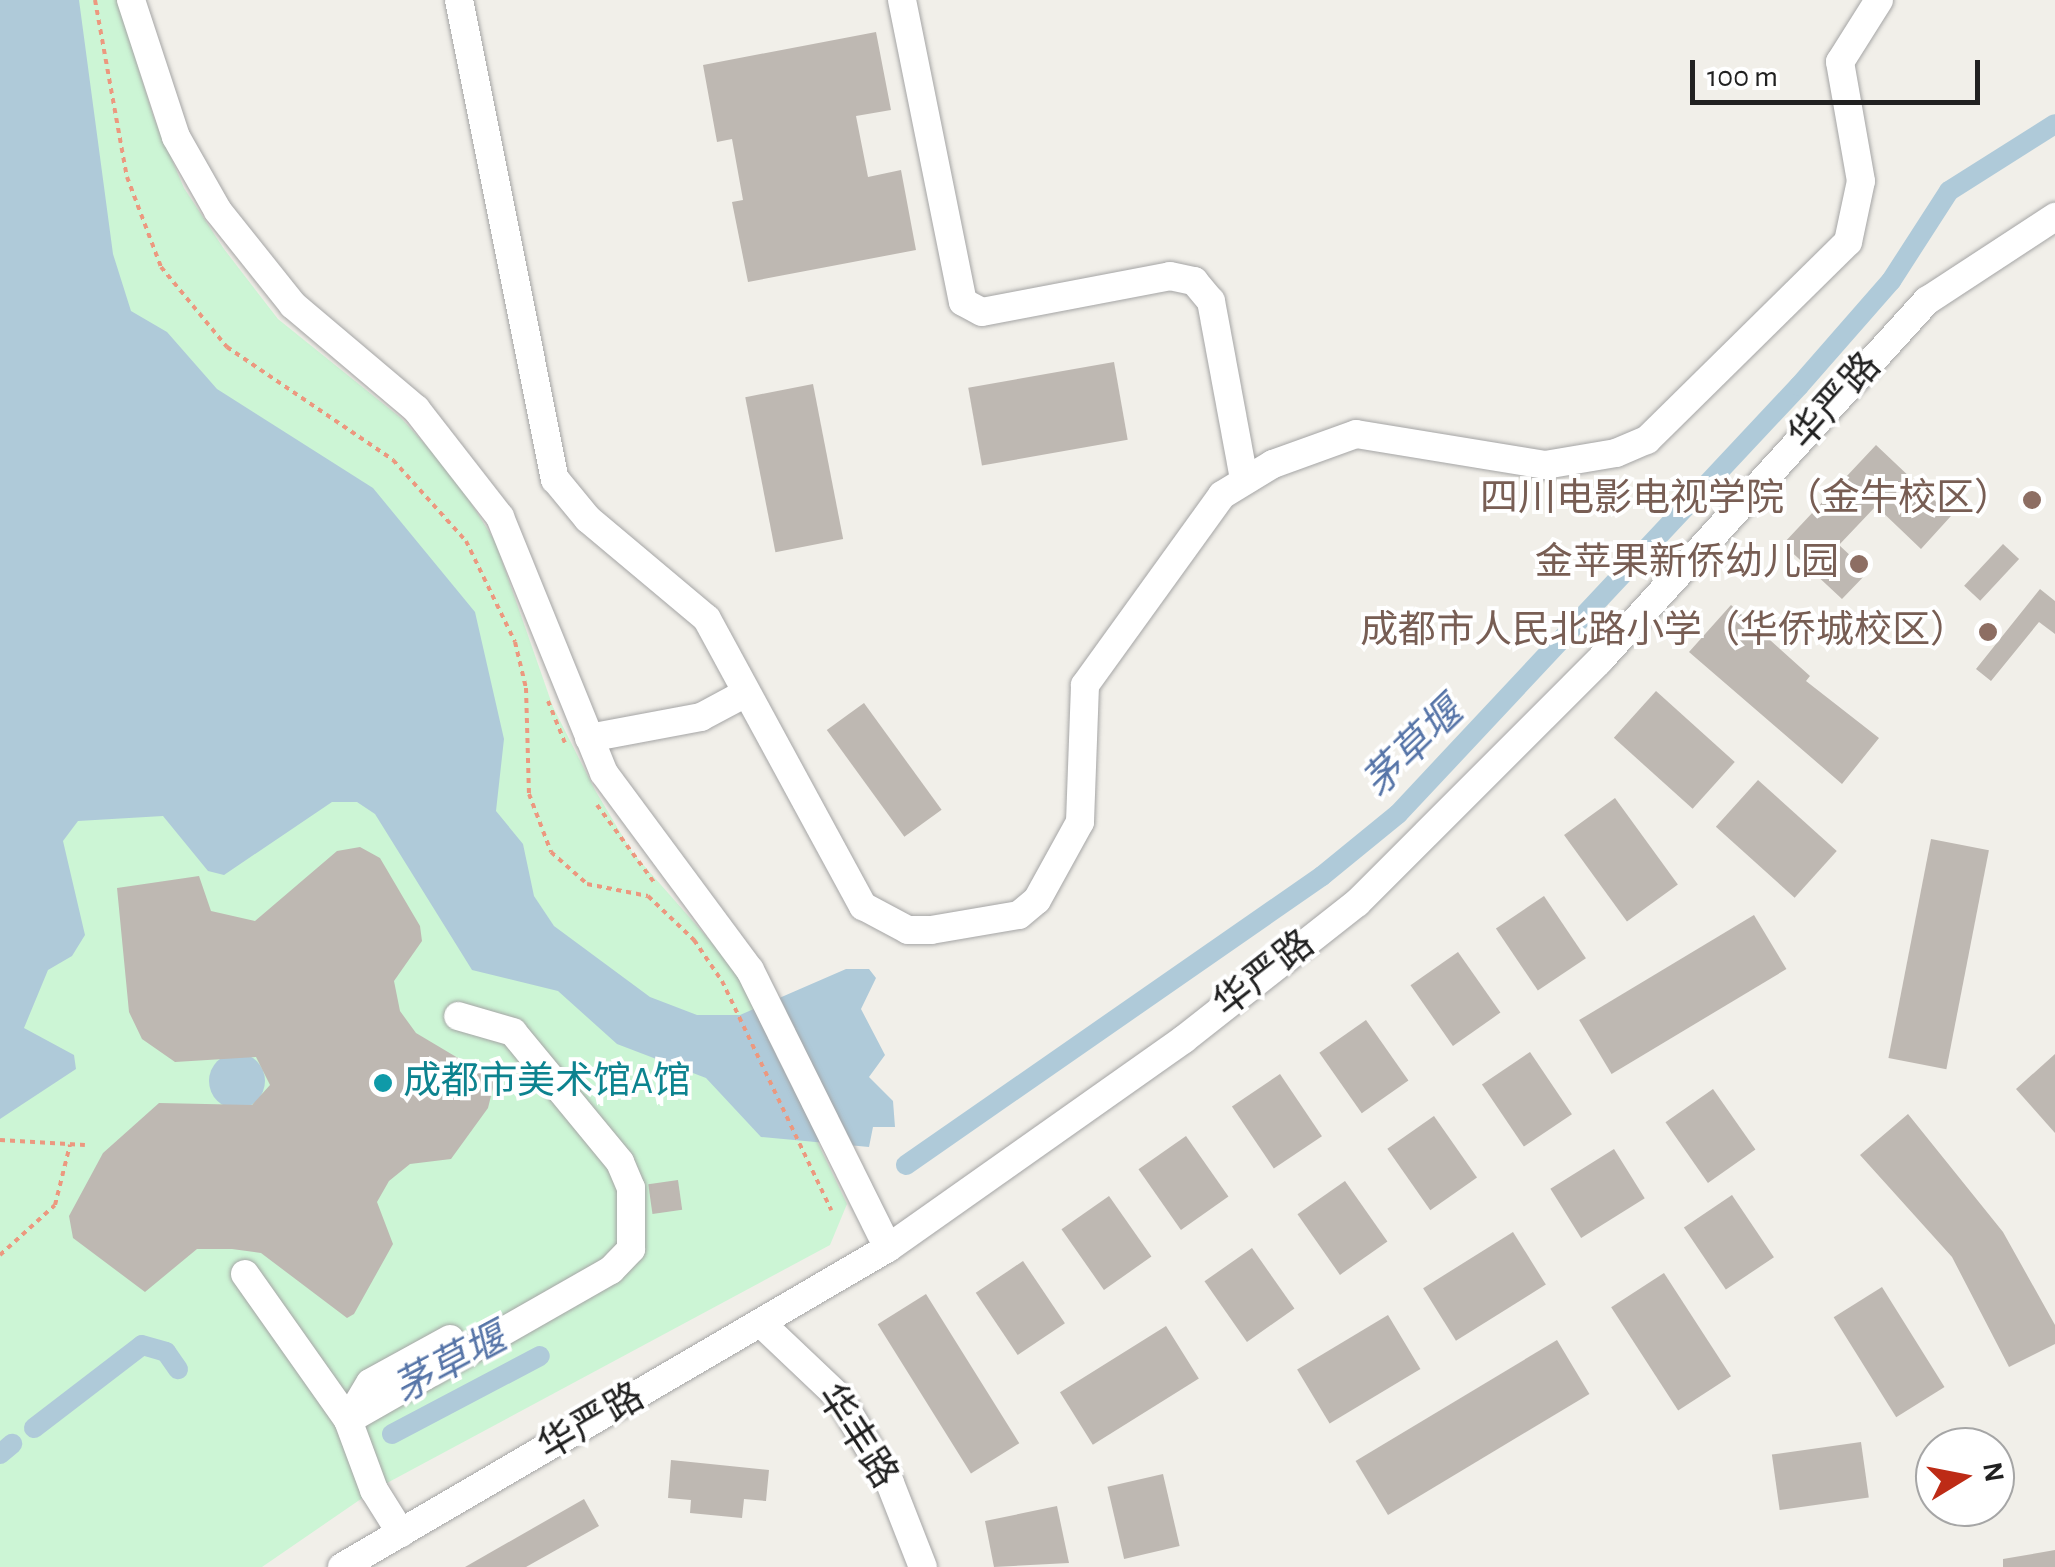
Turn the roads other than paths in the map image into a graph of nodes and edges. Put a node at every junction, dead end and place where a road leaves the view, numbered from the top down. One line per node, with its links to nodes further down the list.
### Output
1 (131, 0): 8 (street)
2 (459, 0): 7 (street)
3 (902, 0): 6 (street)
4 (1879, 0): 6 (street)
5 (2055, 218): 10 (street, 华严路)
6 (1244, 479): 7 (street)
7 (744, 694): 8 (street)
8 (580, 746): 10 (street)
9 (458, 1016): 14 (street)
10 (888, 1248): 12 (street, 华严路)
11 (245, 1274): 14 (street)
12 (763, 1325): 15 (street, 华严路); 17 (street, 华丰路)
13 (450, 1339): 14 (street)
14 (348, 1420): 15 (street)
15 (401, 1533): 16 (street, 华严路)
16 (342, 1567)
17 (924, 1567)

